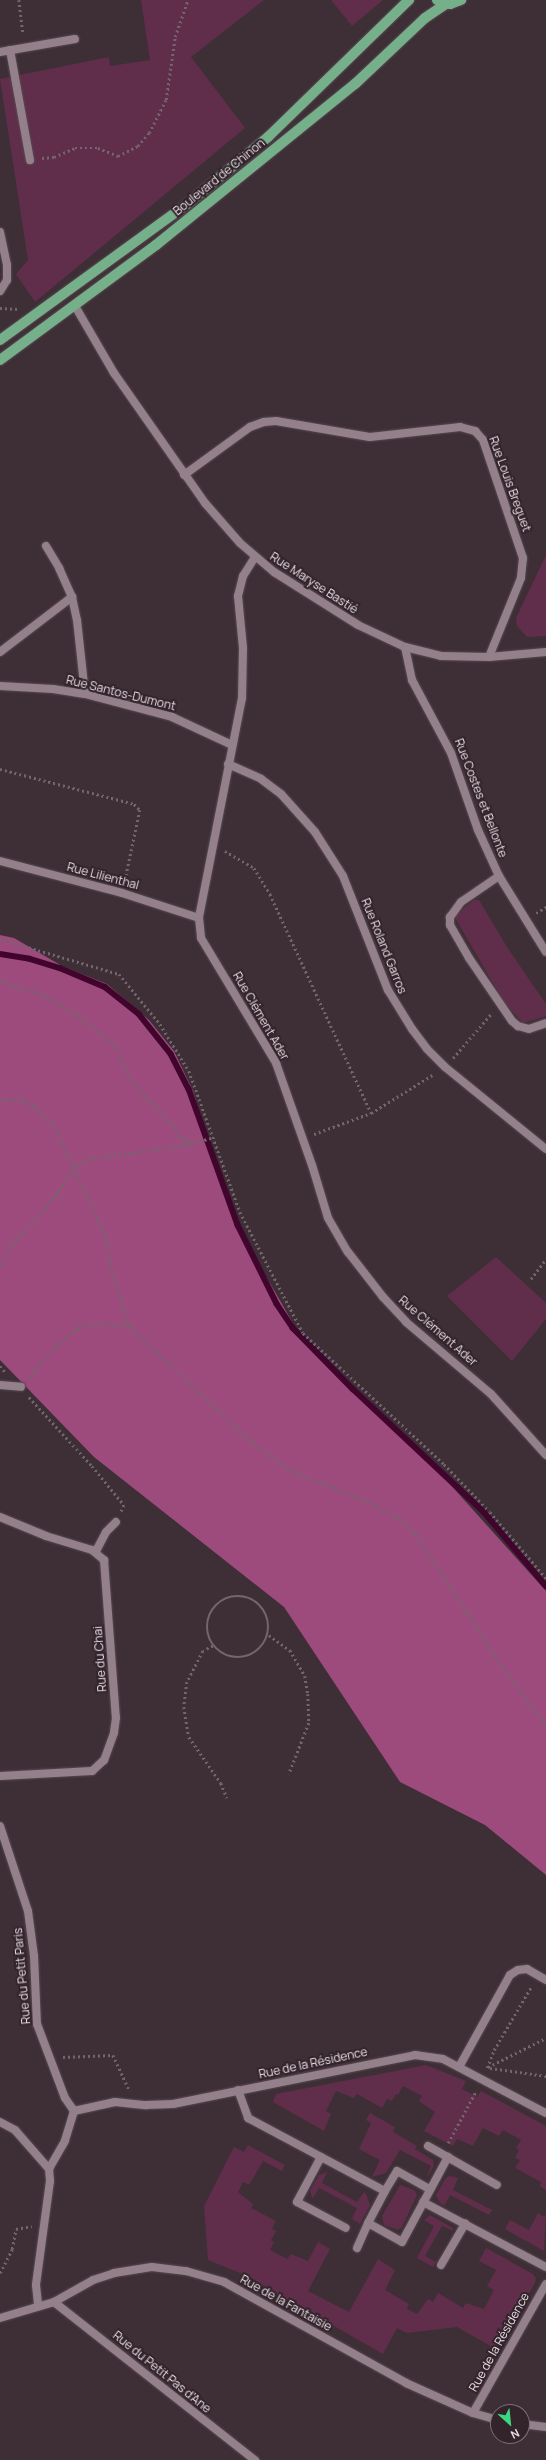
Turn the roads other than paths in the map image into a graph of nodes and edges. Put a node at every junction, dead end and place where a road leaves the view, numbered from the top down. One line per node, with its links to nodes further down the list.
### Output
1 (409, 0): 11 (main road, Boulevard de Chinon)
2 (461, 0): 3 (main road, Boulevard de Chinon)
3 (442, 2): 10 (main road, Boulevard de Chinon)
4 (75, 39): 5 (street)
5 (10, 50): 6 (street); 7 (street)
6 (0, 52)
7 (30, 160)
8 (0, 232): 9 (street)
9 (0, 291)
10 (75, 306): 12 (main road, Boulevard de Chinon); 13 (street, Rue Maryse Bastié)
11 (0, 340)
12 (0, 360)
13 (184, 474): 15 (street, Rue Maryse Bastié); 20 (street, Rue Louis Breguet)
14 (46, 546): 16 (street)
15 (255, 557): 17 (street, Rue Maryse Bastié); 23 (street, Rue Clément Ader)
16 (72, 597): 18 (street); 22 (street)
17 (405, 647): 20 (street, Rue Maryse Bastié); 26 (street, Rue Costes et Bellonte)
18 (0, 652)
19 (546, 652): 20 (street, Rue Maryse Bastié)
20 (489, 657)
21 (0, 686): 22 (street, Rue Santos-Dumont)
22 (85, 694): 23 (street, Rue Santos-Dumont)
23 (232, 745): 24 (street, Rue Clément Ader)
24 (228, 764): 27 (street, Rue Clément Ader); 30 (street, Rue Roland Garros)
25 (0, 861): 27 (street, Rue Lilienthal)
26 (499, 876): 28 (street, Rue Costes et Bellonte); 29 (street)
27 (199, 918): 33 (street, Rue Clément Ader)
28 (546, 952)
29 (546, 1023)
30 (546, 1149)
31 (0, 1385): 32 (street)
32 (21, 1387)
33 (546, 1455)
34 (0, 1517): 36 (street)
35 (116, 1522): 36 (street)
36 (96, 1551): 37 (street, Rue du Chai)
37 (0, 1776)
38 (0, 1826): 42 (street, Rue du Petit Paris)
39 (546, 1980): 40 (street)
40 (459, 2067): 41 (street, Rue de la Résidence); 43 (street, Rue de la Résidence)
41 (238, 2090): 42 (street, Rue de la Résidence); 47 (street)
42 (74, 2111): 48 (street)
43 (546, 2114)
44 (0, 2122): 48 (street)
45 (428, 2146): 46 (street)
46 (445, 2155): 49 (street); 50 (street)
47 (321, 2157): 51 (street); 55 (street)
48 (49, 2169): 61 (street)
49 (497, 2185)
50 (430, 2189): 51 (street); 52 (street)
51 (385, 2192): 53 (street)
52 (423, 2202): 53 (street); 54 (street)
53 (368, 2224): 56 (street)
54 (464, 2224): 57 (street); 58 (street)
55 (346, 2228)
56 (357, 2248)
57 (441, 2265)
58 (546, 2267)
59 (546, 2284): 63 (street, Rue de la Résidence)
60 (54, 2302): 61 (street, Rue de la Fantaisie); 63 (street, Rue de la Fantaisie); 67 (street, Rue du Petit Pas d'Ane)
61 (38, 2305): 62 (street, Rue de la Fantaisie)
62 (0, 2318)
63 (474, 2413): 64 (street, Rue de la Fantaisie)
64 (490, 2418)
65 (530, 2425): 66 (street)
66 (546, 2427)
67 (255, 2460)

